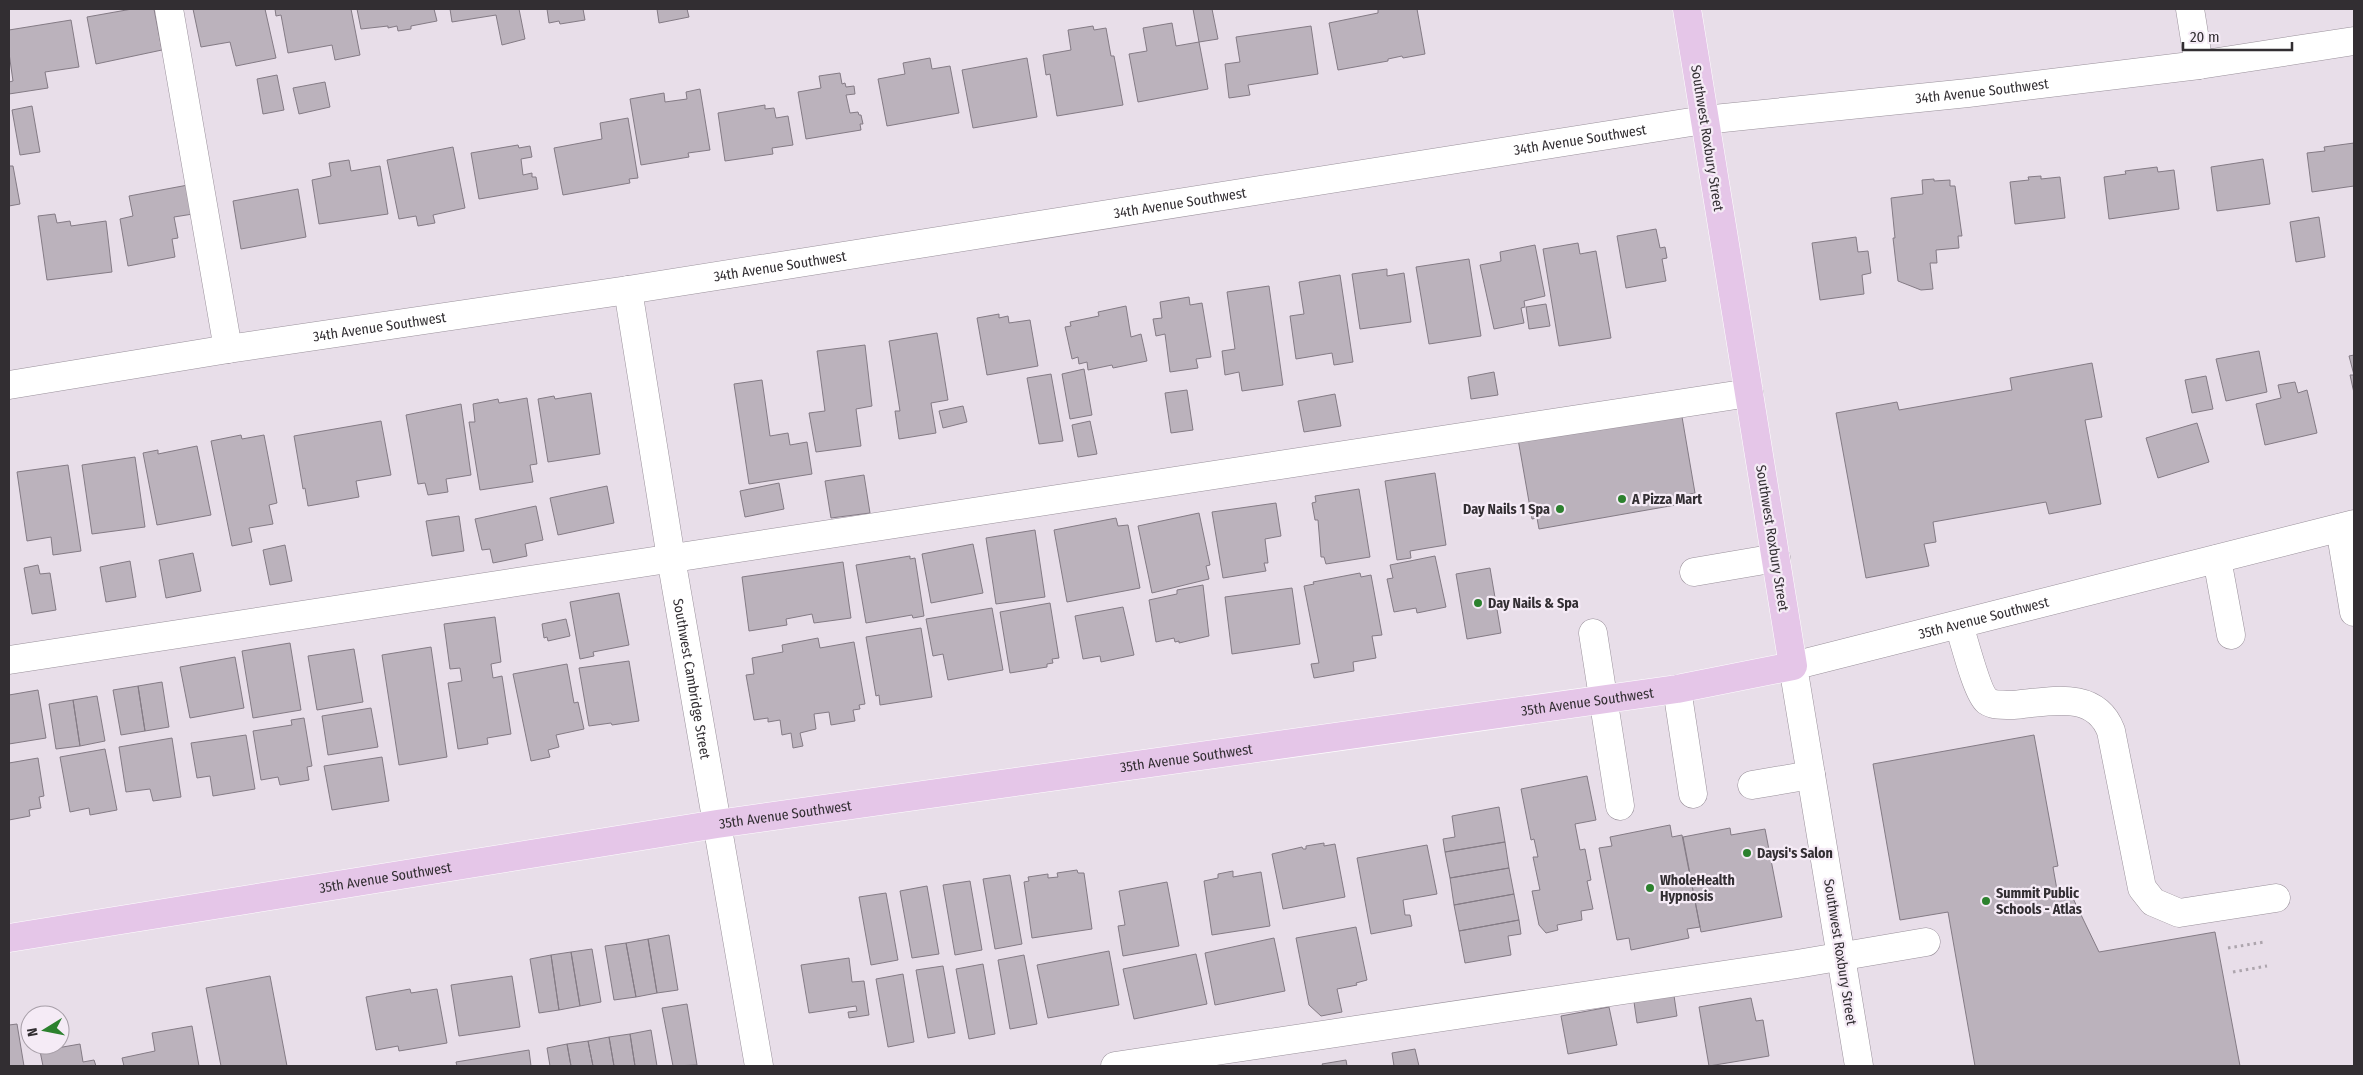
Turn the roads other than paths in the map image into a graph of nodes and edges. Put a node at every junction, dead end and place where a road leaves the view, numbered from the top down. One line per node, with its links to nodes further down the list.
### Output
1 (169, 9): 8 (street)
2 (1687, 9): 6 (main road, Southwest Roxbury Street)
3 (2190, 9): 5 (street)
4 (2354, 41): 5 (street, 34th Avenue Southwest)
5 (2199, 65): 6 (street, 34th Avenue Southwest)
6 (1704, 120): 7 (street, 34th Avenue Southwest); 10 (main road, Southwest Roxbury Street)
7 (628, 290): 8 (street, 34th Avenue Southwest); 12 (street, Southwest Cambridge Street)
8 (228, 350): 9 (street, 34th Avenue Southwest)
9 (9, 385)
10 (1749, 393): 12 (street); 13 (main road, Southwest Roxbury Street)
11 (2347, 526): 14 (street, 35th Avenue Southwest); 16 (street)
12 (671, 558): 20 (street); 28 (street, Southwest Cambridge Street)
13 (1776, 558): 15 (street); 21 (main road, Southwest Roxbury Street)
14 (2217, 559): 17 (street, 35th Avenue Southwest); 19 (street)
15 (1694, 572)
16 (2354, 612)
17 (1959, 625): 21 (street, 35th Avenue Southwest); 29 (street)
18 (1592, 633): 23 (street)
19 (2231, 635)
20 (9, 660)
21 (1793, 666): 22 (main road, 35th Avenue Southwest); 24 (street, Southwest Roxbury Street)
22 (1677, 689): 23 (main road, 35th Avenue Southwest); 26 (street)
23 (1603, 698): 27 (street); 28 (main road, 35th Avenue Southwest)
24 (1811, 775): 25 (street); 32 (street, Southwest Roxbury Street)
25 (1752, 785)
26 (1693, 794)
27 (1620, 806)
28 (717, 824): 30 (main road, 35th Avenue Southwest); 33 (street, Southwest Cambridge Street)
29 (2276, 898)
30 (9, 938)
31 (1926, 942): 32 (street)
32 (1841, 957): 34 (street); 35 (street, Southwest Roxbury Street)
33 (759, 1066)
34 (1115, 1066)
35 (1859, 1066)

